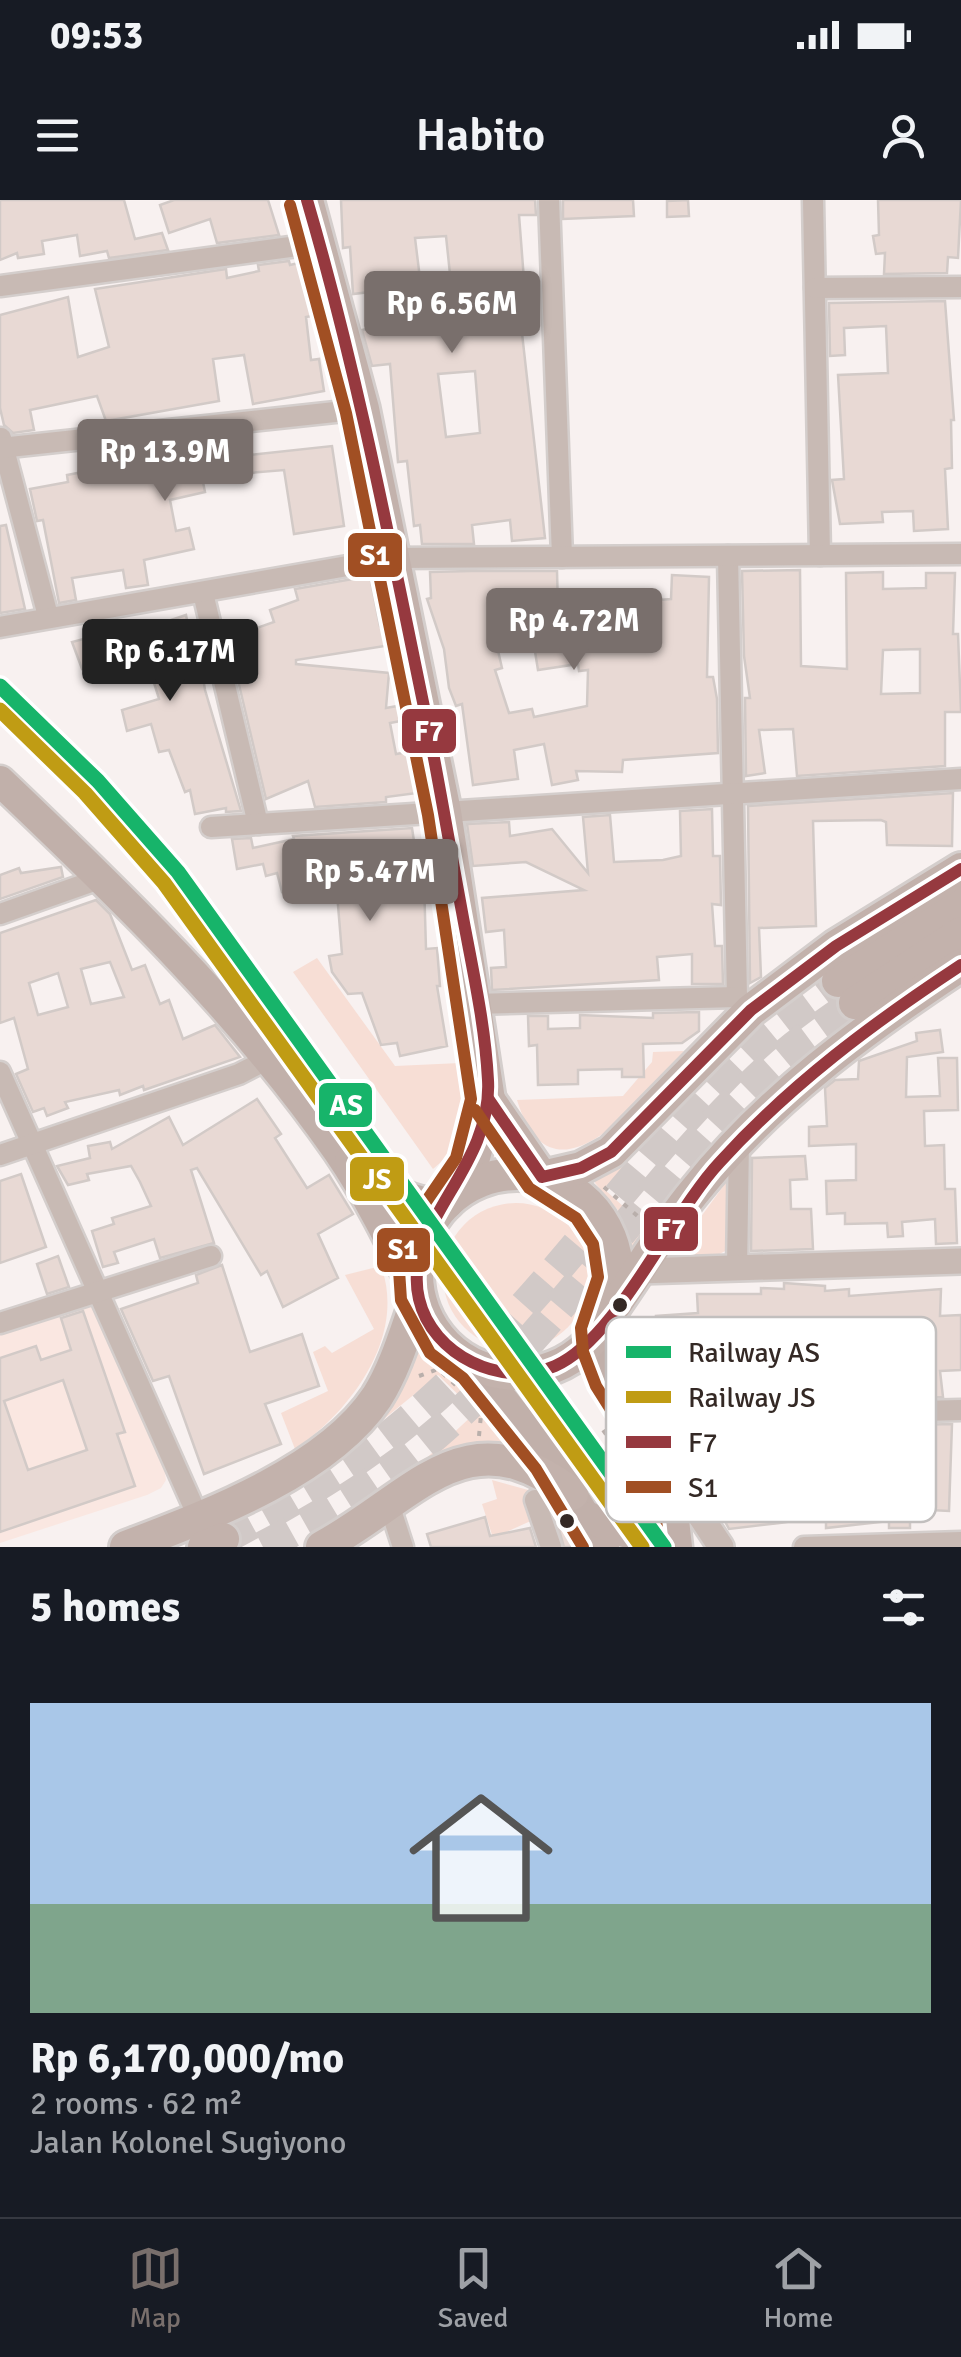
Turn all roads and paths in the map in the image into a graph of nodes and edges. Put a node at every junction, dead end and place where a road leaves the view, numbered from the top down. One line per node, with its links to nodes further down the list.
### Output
1 (307, 200): 4 (highway)
2 (549, 200): 13 (street)
3 (813, 200): 7 (street)
4 (320, 243): 5 (street); 8 (highway)
5 (0, 286)
6 (961, 287): 7 (street)
7 (815, 288): 11 (street)
8 (362, 409): 9 (street); 14 (highway)
9 (1, 444): 16 (street)
10 (961, 554): 11 (street)
11 (820, 555): 12 (street)
12 (728, 556): 13 (street); 20 (street)
13 (562, 557): 14 (street)
14 (393, 558): 15 (street); 21 (highway)
15 (203, 593): 16 (street); 22 (street)
16 (48, 616): 17 (street)
17 (0, 627)
18 (961, 779): 20 (street)
19 (0, 781): 25 (main road)
20 (733, 794): 21 (street); 30 (street)
21 (445, 812): 22 (street); 31 (highway)
22 (258, 824): 23 (street)
23 (211, 827)
24 (961, 869): 30 (highway)
25 (102, 878): 27 (street); 32 (main road)
26 (961, 903): 28 (highway)
27 (0, 914)
28 (961, 934)
29 (961, 965): 35 (highway)
30 (744, 1003): 31 (street); 39 (highway)
31 (476, 1004): 34 (highway)
32 (268, 1059): 36 (street); 38 (main road)
33 (0, 1072): 36 (street)
34 (489, 1100): 39 (highway); 41 (highway)
35 (739, 1141): 45 (street); 46 (highway)
36 (31, 1144): 37 (street); 47 (street)
37 (0, 1154)
38 (340, 1154): 41 (main road); 48 (main road)
39 (542, 1177): 41 (highway); 52 (highway)
40 (604, 1177): 42 (path)
41 (448, 1202): 48 (highway)
42 (654, 1230)
43 (210, 1256): 47 (street)
44 (961, 1261): 45 (street)
45 (737, 1268): 46 (street)
46 (639, 1271): 49 (highway)
47 (99, 1290): 51 (street); 69 (street)
48 (418, 1297): 55 (highway); 69 (highway)
49 (607, 1317)
50 (606, 1319): 52 (highway)
51 (0, 1323)
52 (603, 1323): 53 (main road); 55 (highway)
53 (606, 1350)
54 (402, 1381): 55 (path)
55 (471, 1381): 61 (main road)
56 (480, 1409): 59 (path)
57 (961, 1410): 58 (street)
58 (936, 1411)
59 (478, 1446)
60 (606, 1474): 61 (path)
61 (582, 1499): 63 (highway); 64 (main road); 75 (main road)
62 (535, 1500): 74 (street)
63 (389, 1504): 72 (highway); 73 (street)
64 (606, 1517)
65 (613, 1522): 66 (main road)
66 (671, 1522)
67 (675, 1522): 76 (main road)
68 (705, 1522): 77 (street)
69 (209, 1535): 71 (highway)
70 (961, 1542): 78 (street)
71 (126, 1547)
72 (322, 1547)
73 (403, 1547)
74 (551, 1547)
75 (604, 1547)
76 (676, 1547)
77 (722, 1547)
78 (804, 1547)

